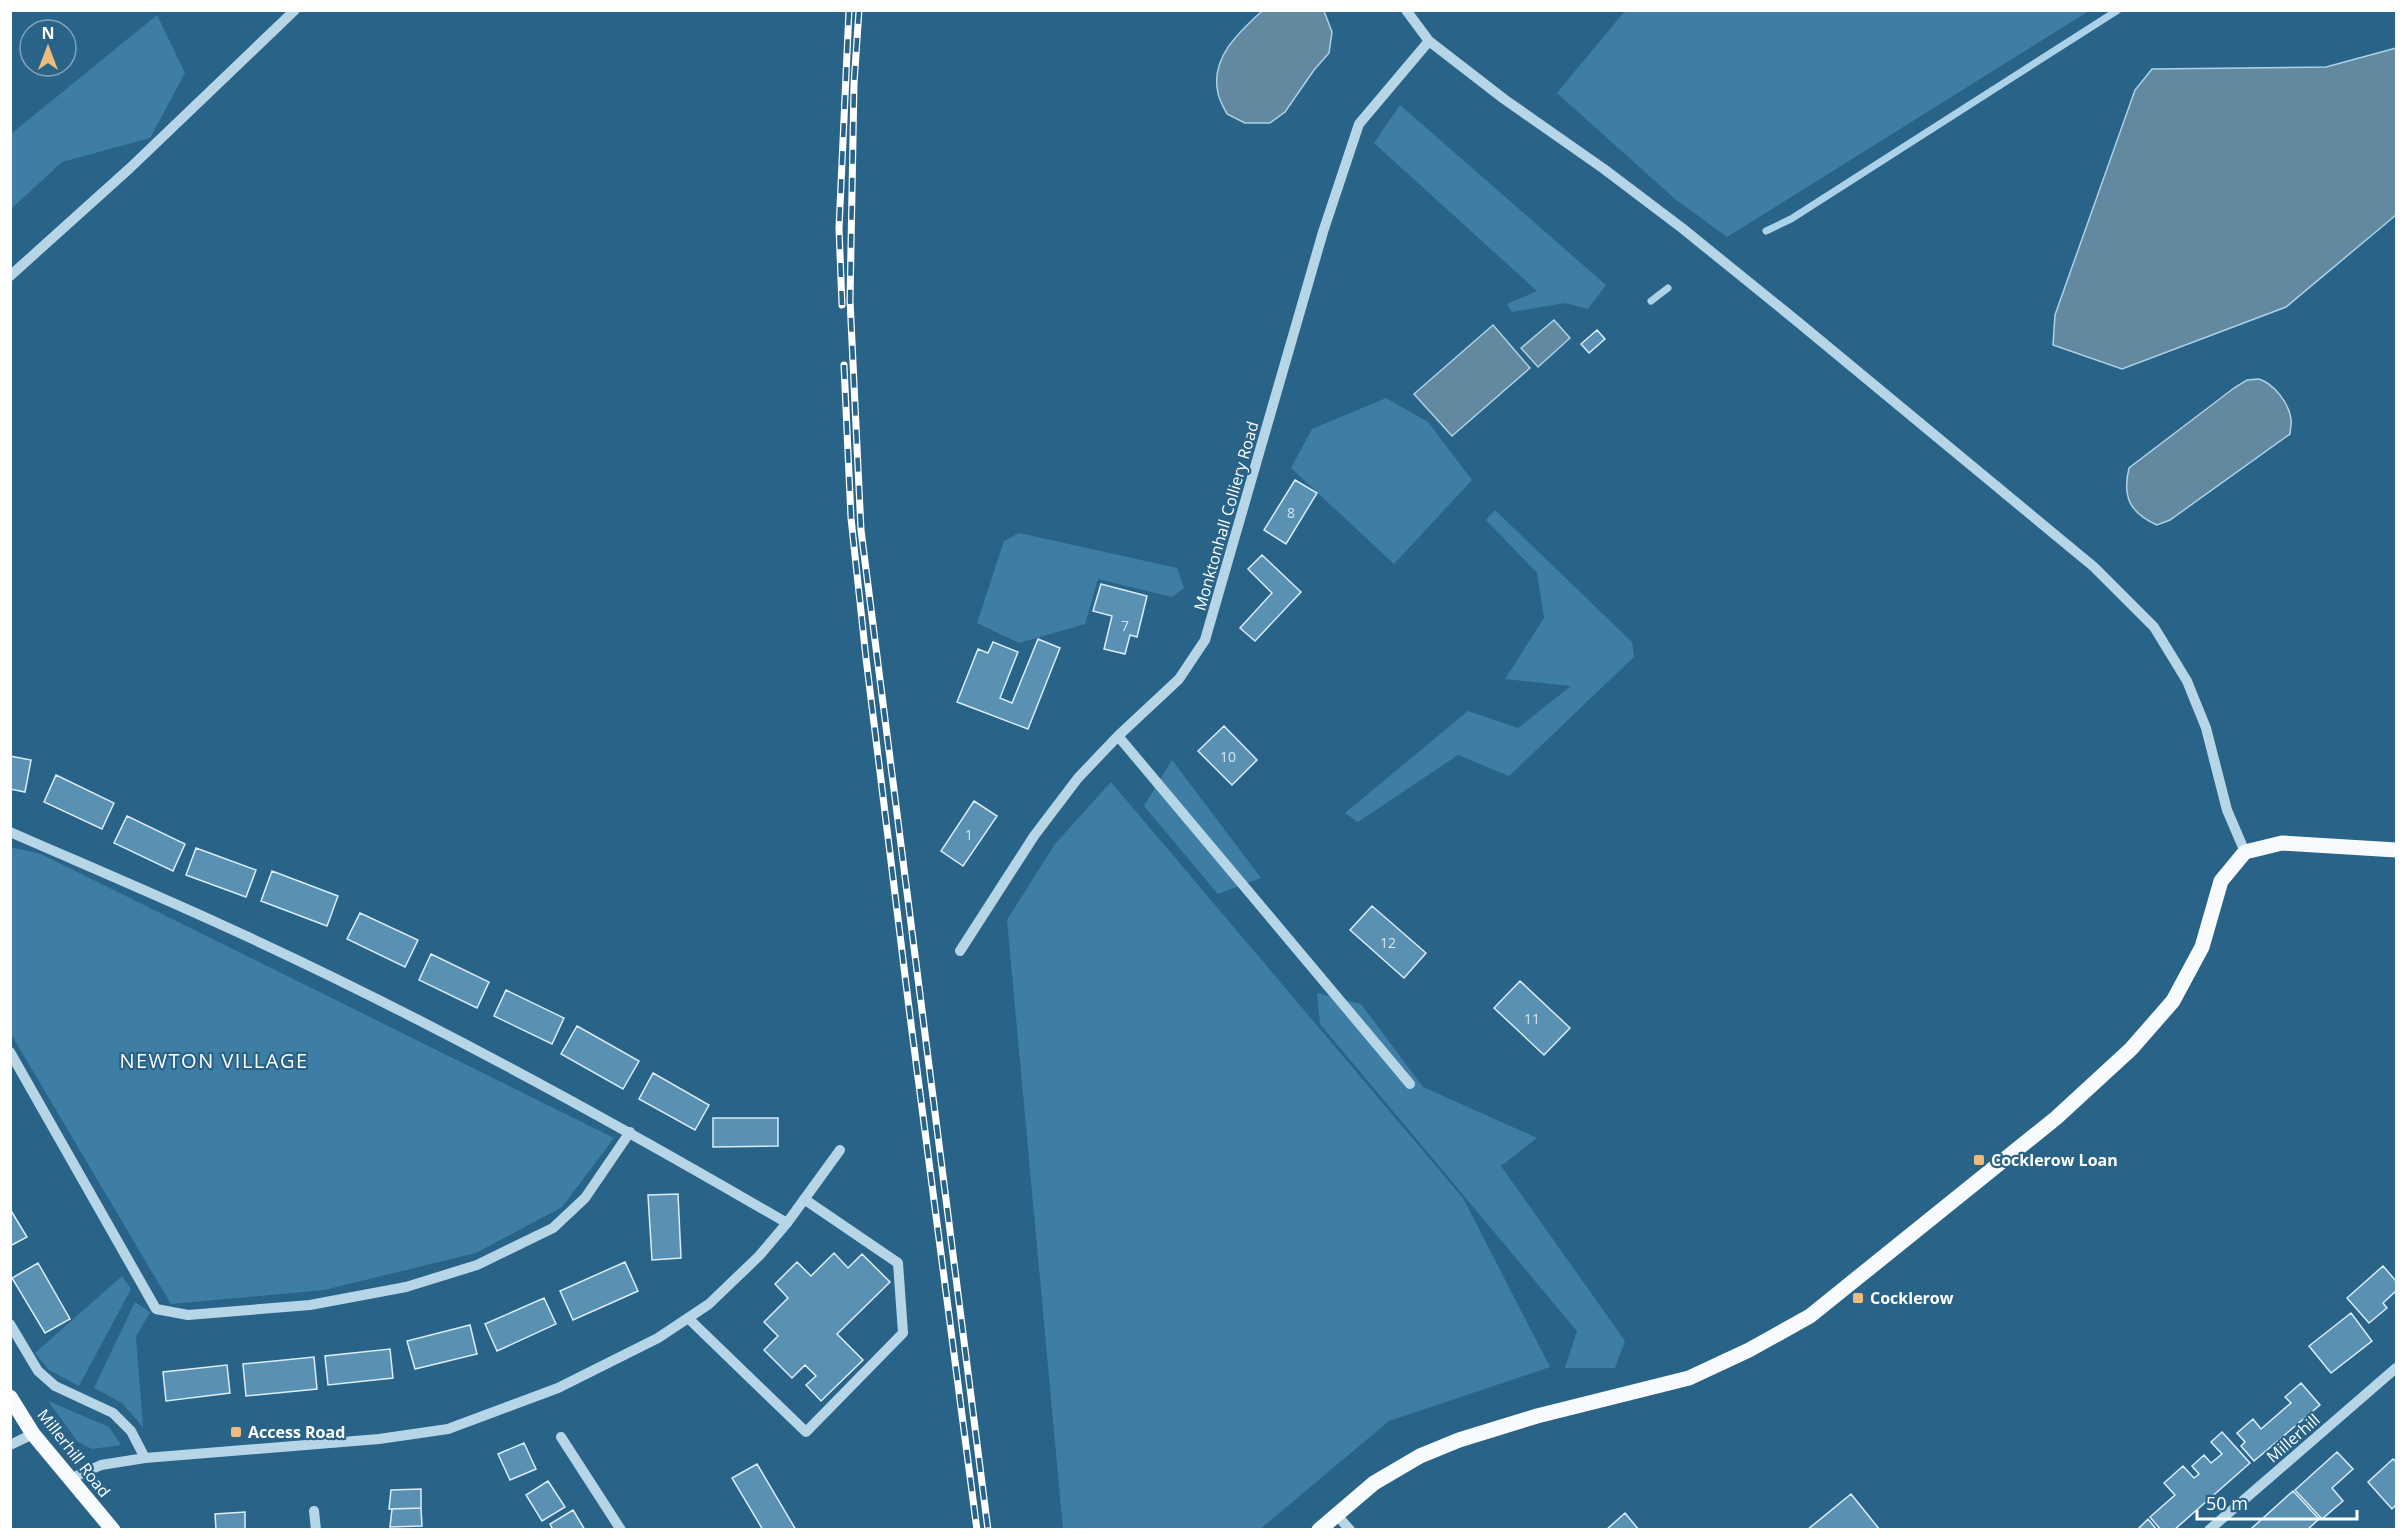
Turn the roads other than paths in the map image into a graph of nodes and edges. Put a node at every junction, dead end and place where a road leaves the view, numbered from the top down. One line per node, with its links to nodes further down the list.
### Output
1 (295, 10): 4 (street)
2 (1406, 10): 3 (street)
3 (1429, 41): 5 (street, Monktonhall Colliery Road); 8 (street)
4 (10, 276)
5 (1118, 736): 9 (street, Monktonhall Colliery Road); 11 (street)
6 (10, 832): 12 (street)
7 (2397, 850): 8 (main road)
8 (2245, 852): 26 (main road)
9 (960, 951)
10 (10, 1052): 12 (street)
11 (1410, 1084)
12 (630, 1132): 15 (street)
13 (840, 1150): 14 (street)
14 (804, 1199): 15 (street); 16 (street)
15 (787, 1222): 16 (street)
16 (688, 1318): 23 (street)
17 (10, 1324): 23 (street)
18 (2397, 1368): 32 (street, Millerhill)
19 (10, 1397): 20 (main road, Millerhill Road)
20 (33, 1434): 22 (street); 24 (main road, Millerhill Road)
21 (561, 1437): 29 (street)
22 (10, 1445)
23 (145, 1458): 24 (street)
24 (70, 1479): 27 (main road, Millerhill Road)
25 (314, 1511): 28 (street)
26 (1336, 1514): 30 (main road); 31 (street)
27 (113, 1530)
28 (316, 1530)
29 (621, 1530)
30 (1318, 1530)
31 (1350, 1530)
32 (2209, 1530)

